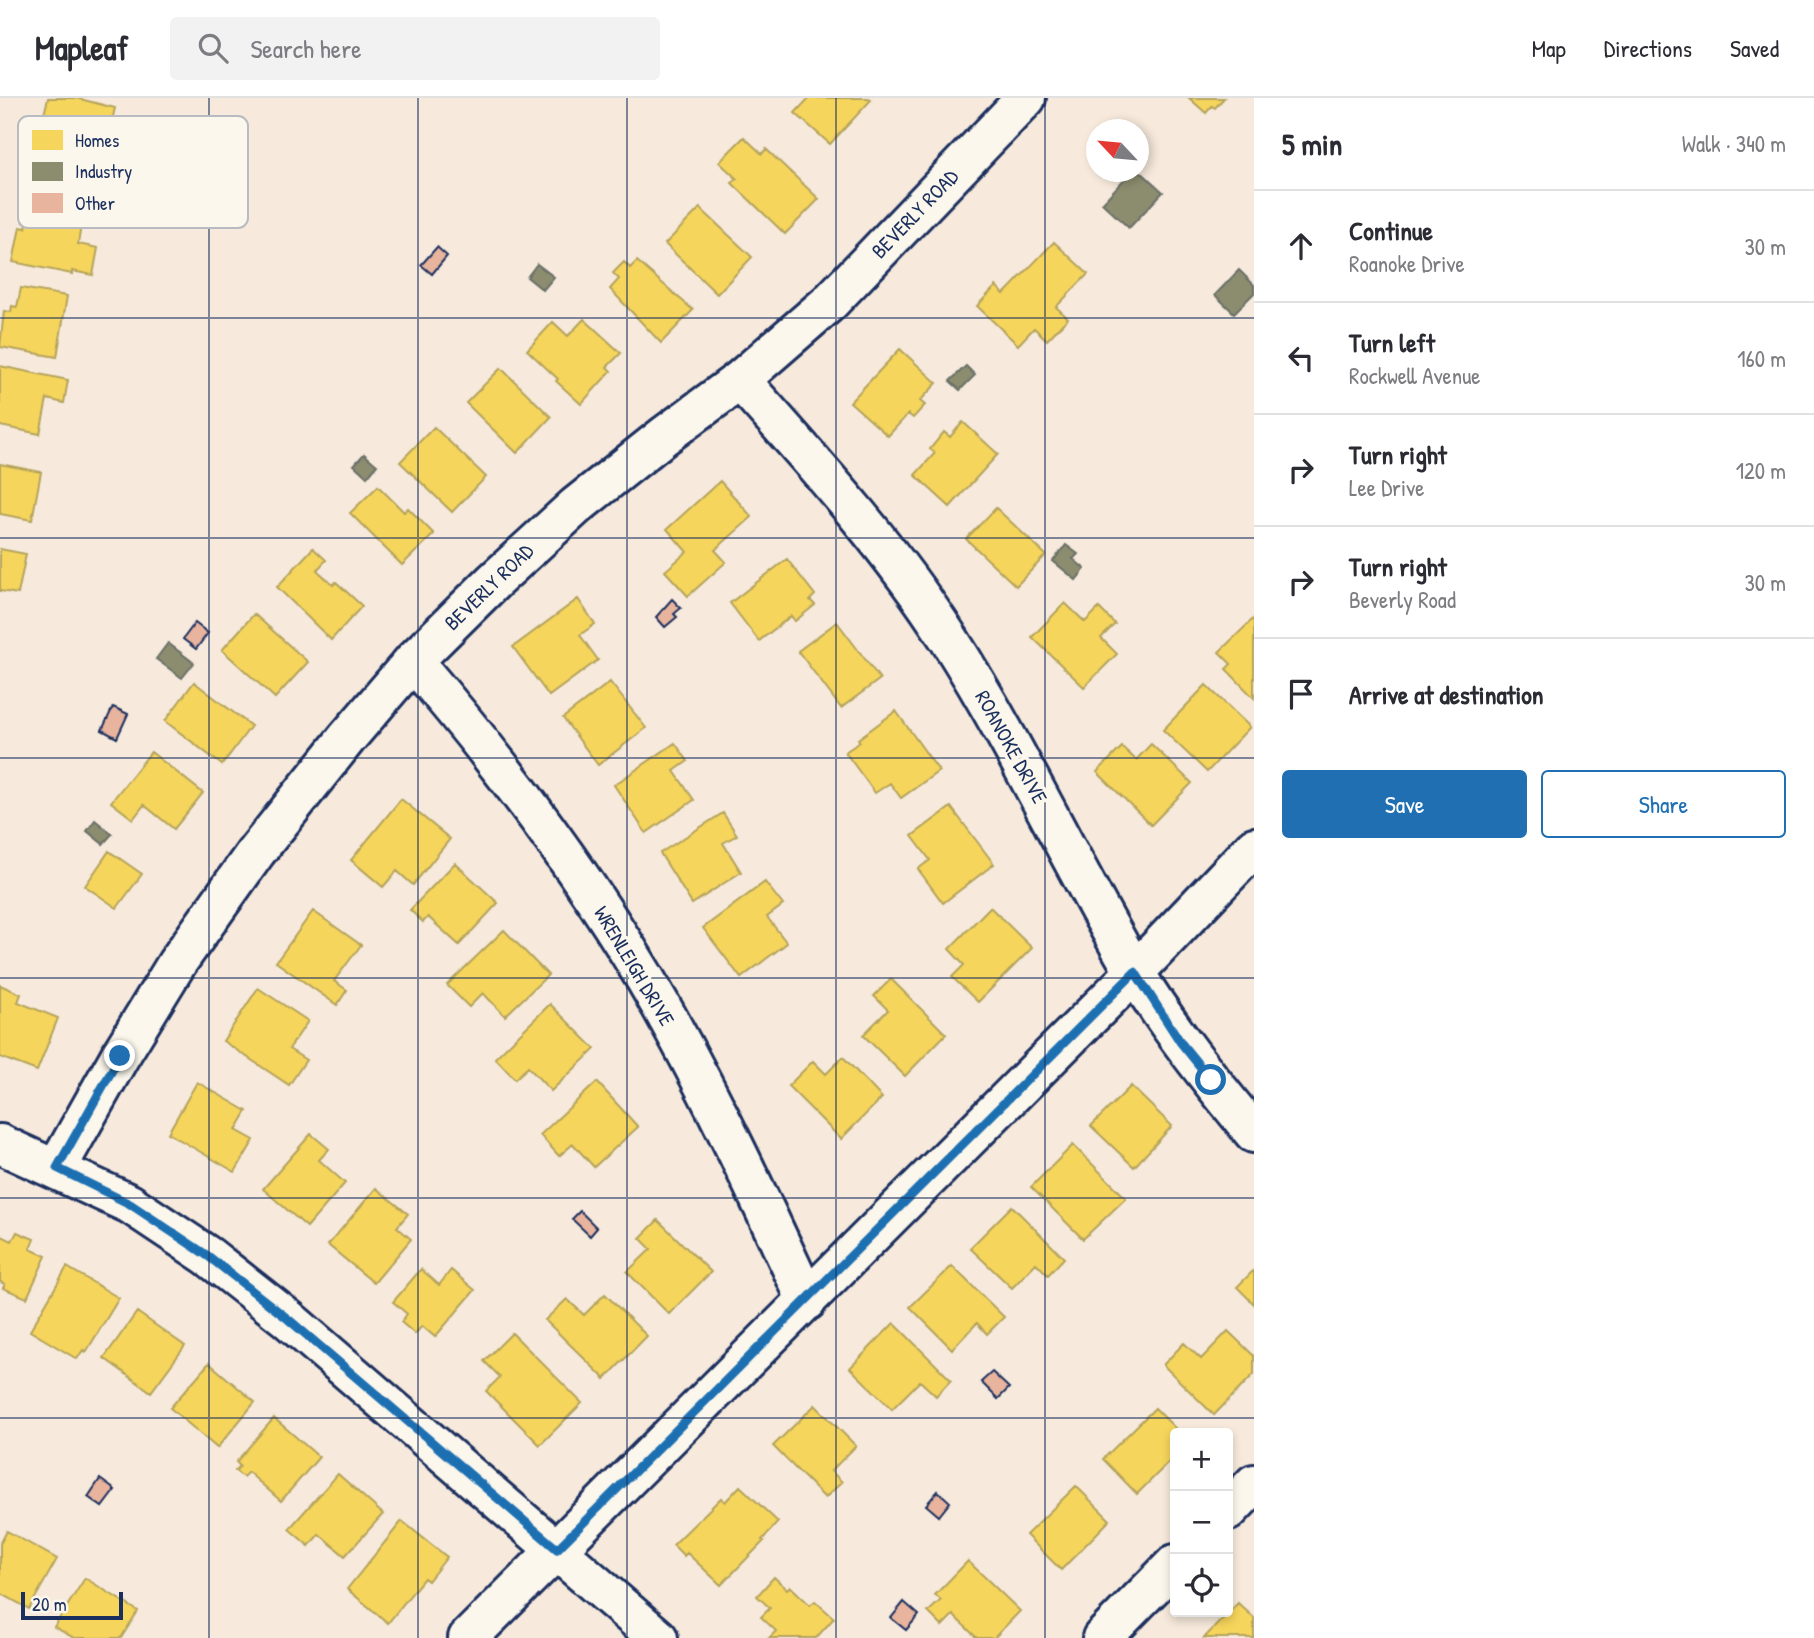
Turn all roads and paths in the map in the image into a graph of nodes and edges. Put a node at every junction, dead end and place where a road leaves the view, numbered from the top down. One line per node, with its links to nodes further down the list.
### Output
1 (1026, 98): 2 (street, BEVERLY ROAD)
2 (740, 380): 3 (street, BEVERLY ROAD); 5 (street, ROANOKE DRIVE)
3 (413, 661): 8 (street, BEVERLY ROAD); 9 (street, WRENLEIGH DRIVE)
4 (1254, 846): 5 (street)
5 (1135, 972): 6 (street, ROANOKE DRIVE); 9 (street)
6 (1254, 1133)
7 (0, 1144): 8 (street)
8 (57, 1168): 12 (street)
9 (807, 1301): 12 (street)
10 (1254, 1484): 11 (street)
11 (1233, 1506)
12 (557, 1549): 14 (street); 15 (street)
13 (1170, 1569): 16 (street)
14 (468, 1638)
15 (659, 1638)
16 (1102, 1638)

